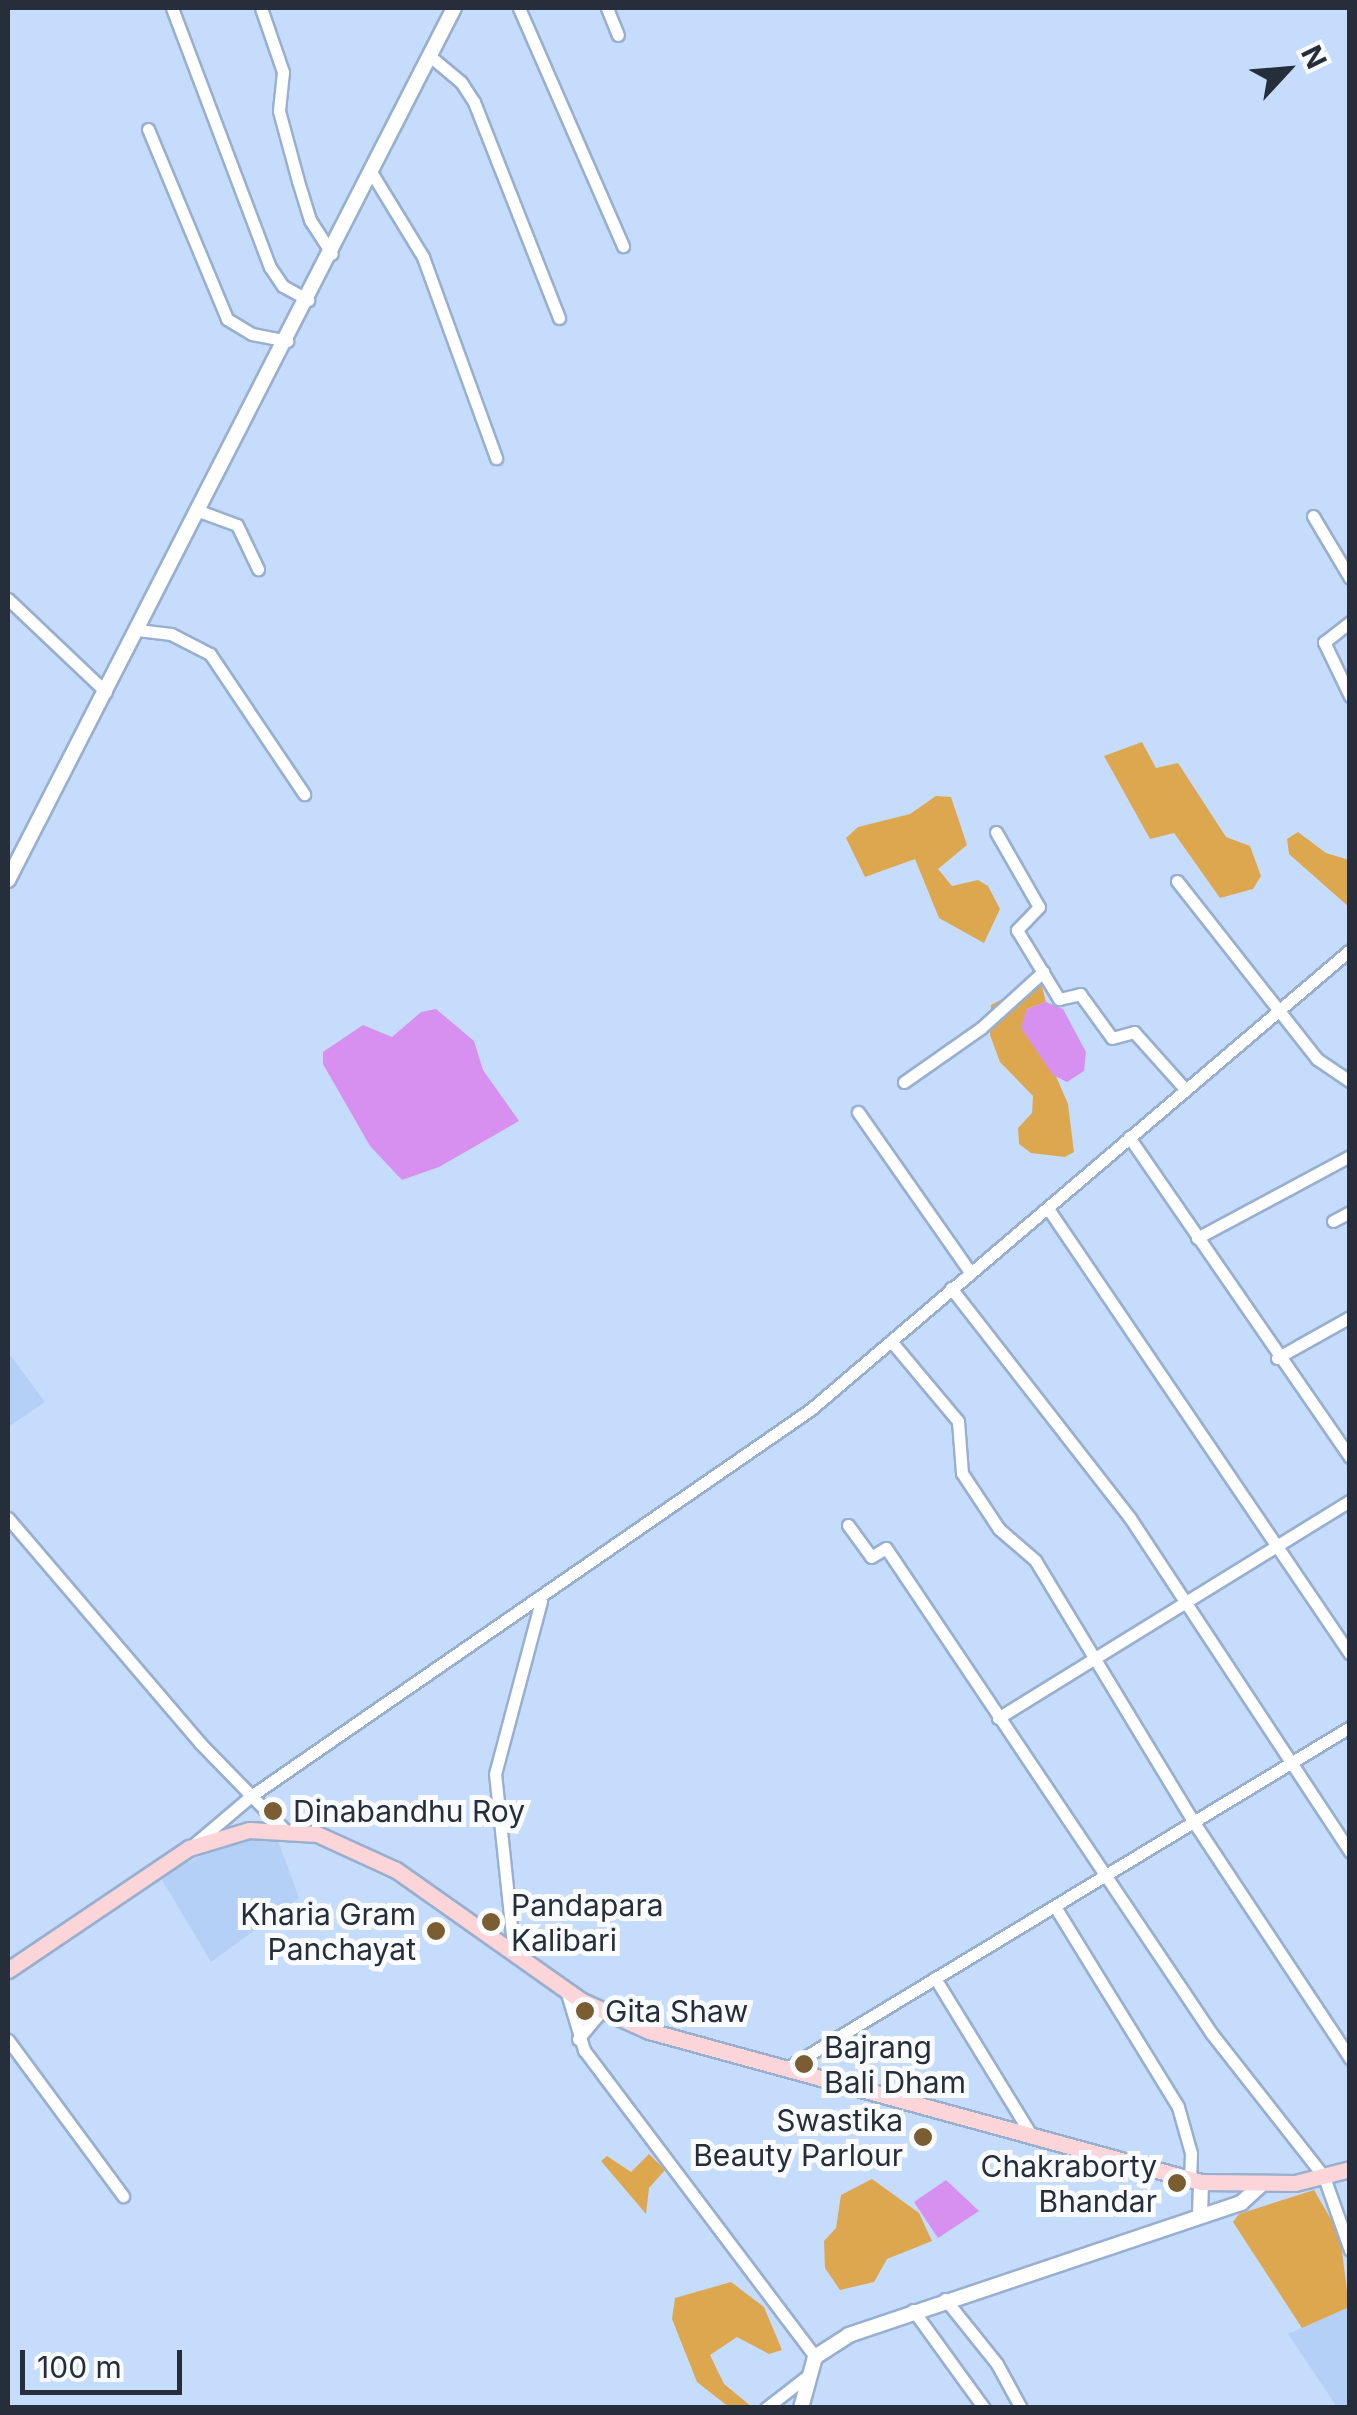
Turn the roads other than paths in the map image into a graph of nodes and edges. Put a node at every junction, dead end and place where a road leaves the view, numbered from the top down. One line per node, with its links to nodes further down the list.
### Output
1 (172, 8): 12 (street)
2 (261, 8): 11 (street)
3 (454, 8): 7 (street)
4 (518, 8): 10 (street)
5 (607, 8): 6 (street)
6 (618, 35)
7 (431, 57): 9 (street); 13 (street)
8 (148, 130): 14 (street)
9 (372, 175): 11 (street); 15 (street)
10 (623, 246)
11 (332, 254): 12 (street)
12 (308, 300): 14 (street)
13 (559, 318)
14 (287, 341): 16 (street)
15 (496, 458)
16 (199, 511): 18 (street); 22 (street)
17 (1313, 516): 19 (street)
18 (258, 568)
19 (1350, 578)
20 (8, 599): 24 (street)
21 (1350, 622): 23 (street)
22 (138, 630): 24 (street); 26 (street)
23 (1344, 678): 25 (street)
24 (106, 692): 28 (street)
25 (1350, 696)
26 (301, 790)
27 (996, 832): 31 (street)
28 (8, 880)
29 (1176, 881): 32 (street)
30 (1350, 950): 32 (street)
31 (1042, 972): 34 (street); 35 (street)
32 (1278, 1008): 33 (street); 35 (street)
33 (1350, 1081)
34 (904, 1082)
35 (1184, 1088): 37 (street)
36 (858, 1112): 43 (street)
37 (1129, 1137): 39 (street); 42 (street)
38 (1350, 1156): 42 (street)
39 (1049, 1210): 43 (street); 52 (street)
40 (1350, 1212): 41 (street)
41 (1333, 1221)
42 (1197, 1238): 47 (street)
43 (970, 1272): 44 (street)
44 (952, 1288): 46 (street); 54 (street)
45 (1350, 1316): 47 (street)
46 (890, 1341): 53 (street); 56 (street)
47 (1277, 1358): 48 (street)
48 (1350, 1456)
49 (1350, 1500): 52 (street)
50 (8, 1518): 60 (street)
51 (848, 1525): 57 (street)
52 (1279, 1546): 54 (street); 55 (street)
53 (541, 1600): 60 (street); 67 (street)
54 (1188, 1604): 56 (street); 59 (street)
55 (1350, 1654)
56 (1094, 1660): 57 (street); 61 (street)
57 (998, 1718): 65 (street)
58 (1350, 1727): 59 (street)
59 (1290, 1764): 61 (street); 64 (street)
60 (252, 1796): 62 (street); 63 (street)
61 (1195, 1824): 65 (street); 74 (street)
62 (285, 1830): 63 (main road); 67 (main road)
63 (189, 1848): 68 (main road)
64 (1350, 1852)
65 (1106, 1879): 66 (street); 79 (street)
66 (1057, 1910): 69 (street); 77 (street)
67 (514, 1954): 70 (main road)
68 (8, 1970)
69 (935, 1978): 75 (street); 76 (street)
70 (566, 1990): 71 (main road); 72 (street)
71 (602, 2012): 72 (street); 75 (main road)
72 (578, 2039): 86 (street)
73 (8, 2040): 81 (street)
74 (1350, 2058)
75 (787, 2068): 76 (main road)
76 (1035, 2140): 77 (main road)
77 (1193, 2170): 80 (main road); 82 (street)
78 (1346, 2170): 79 (main road)
79 (1320, 2172): 80 (main road); 83 (street)
80 (1262, 2184): 82 (street)
81 (123, 2196)
82 (1200, 2213): 84 (street)
83 (1350, 2250)
84 (945, 2300): 85 (street); 91 (street)
85 (913, 2310): 86 (street); 90 (street)
86 (815, 2357): 87 (street)
87 (806, 2378): 88 (street); 89 (street)
88 (766, 2408)
89 (801, 2408)
90 (984, 2408)
91 (1021, 2408)

